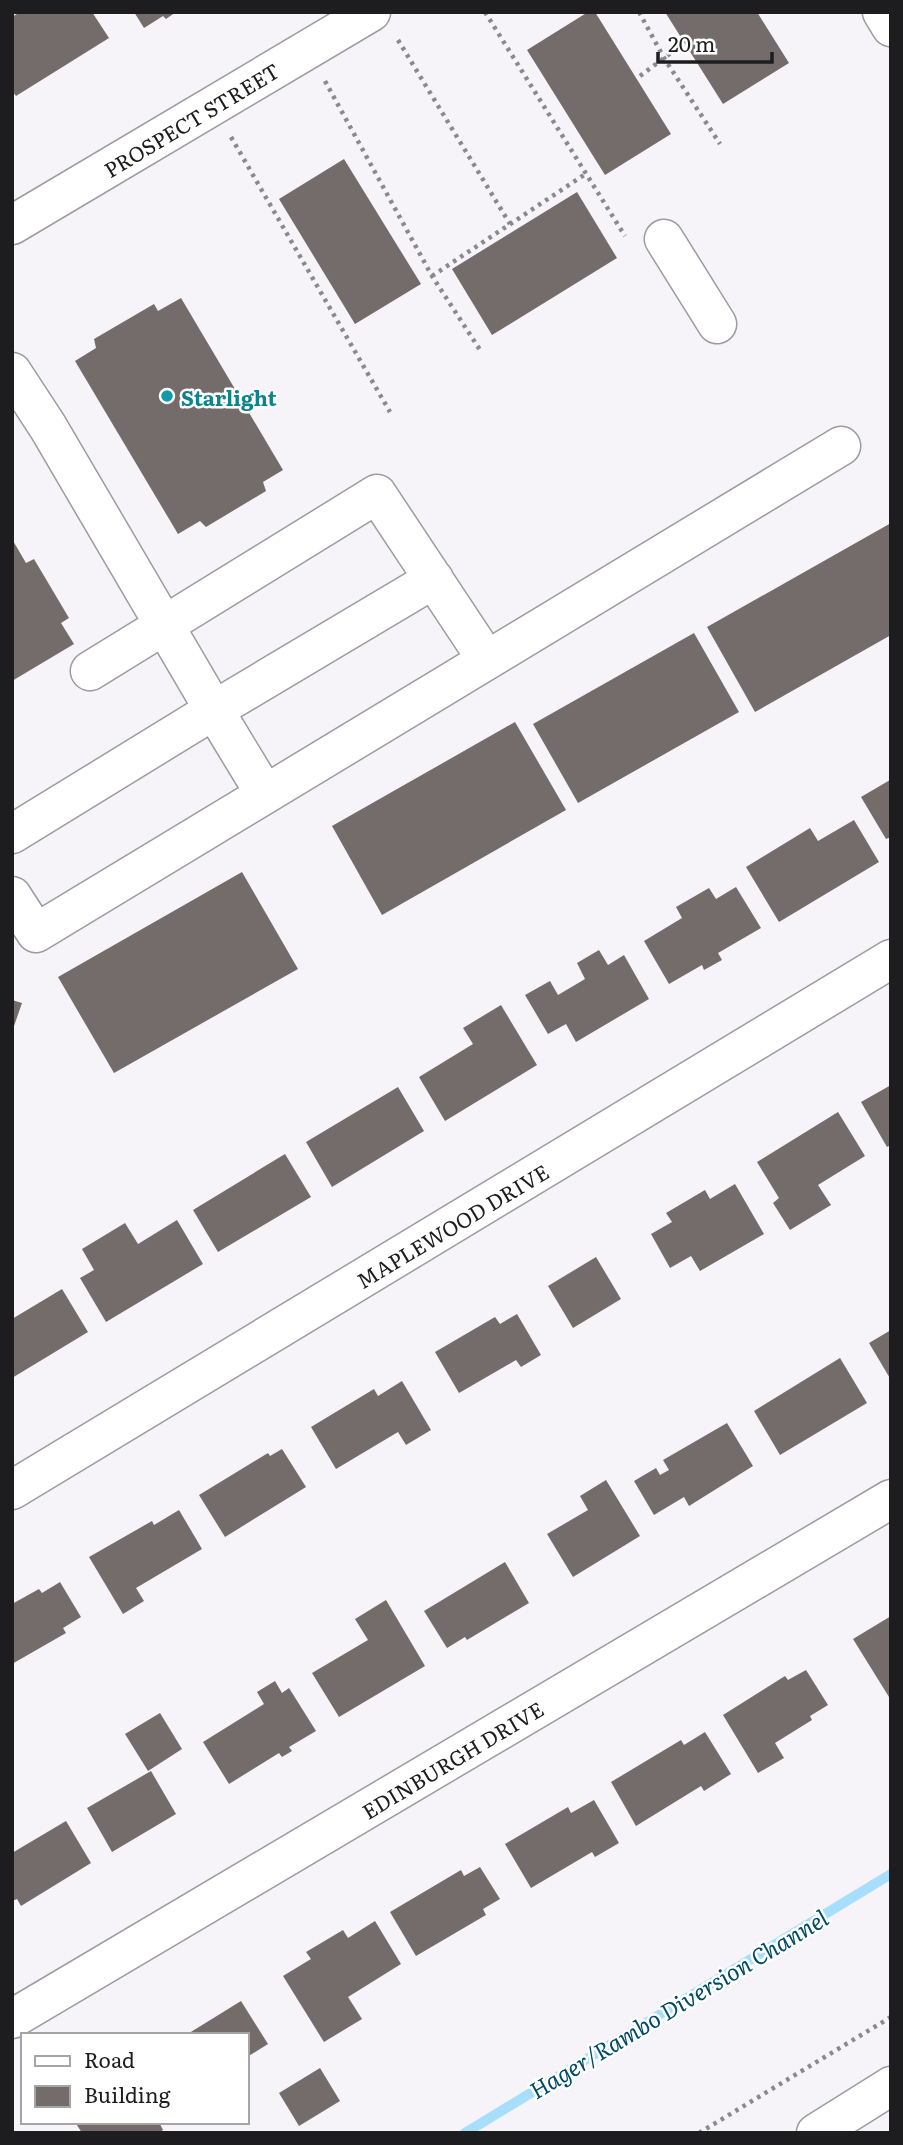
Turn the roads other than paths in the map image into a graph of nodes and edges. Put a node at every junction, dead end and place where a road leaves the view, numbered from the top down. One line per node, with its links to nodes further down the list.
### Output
1 (882, 12): 3 (street)
2 (383, 24): 4 (street, PROSPECT STREET)
3 (891, 27)
4 (12, 225)
5 (648, 243): 6 (street)
6 (717, 324)
7 (12, 372): 10 (street)
8 (841, 446): 11 (street)
9 (434, 579): 10 (street); 11 (street); 13 (street)
10 (162, 624): 12 (street); 13 (street)
11 (487, 660): 14 (street)
12 (90, 671)
13 (214, 710): 14 (street); 15 (street)
14 (265, 794): 16 (street)
15 (12, 834)
16 (12, 896)
17 (891, 959): 18 (street, MAPLEWOOD DRIVE)
18 (12, 1490)
19 (891, 1499): 20 (street, EDINBURGH DRIVE)
20 (12, 2020)
21 (891, 2086): 22 (street)
22 (816, 2133)

